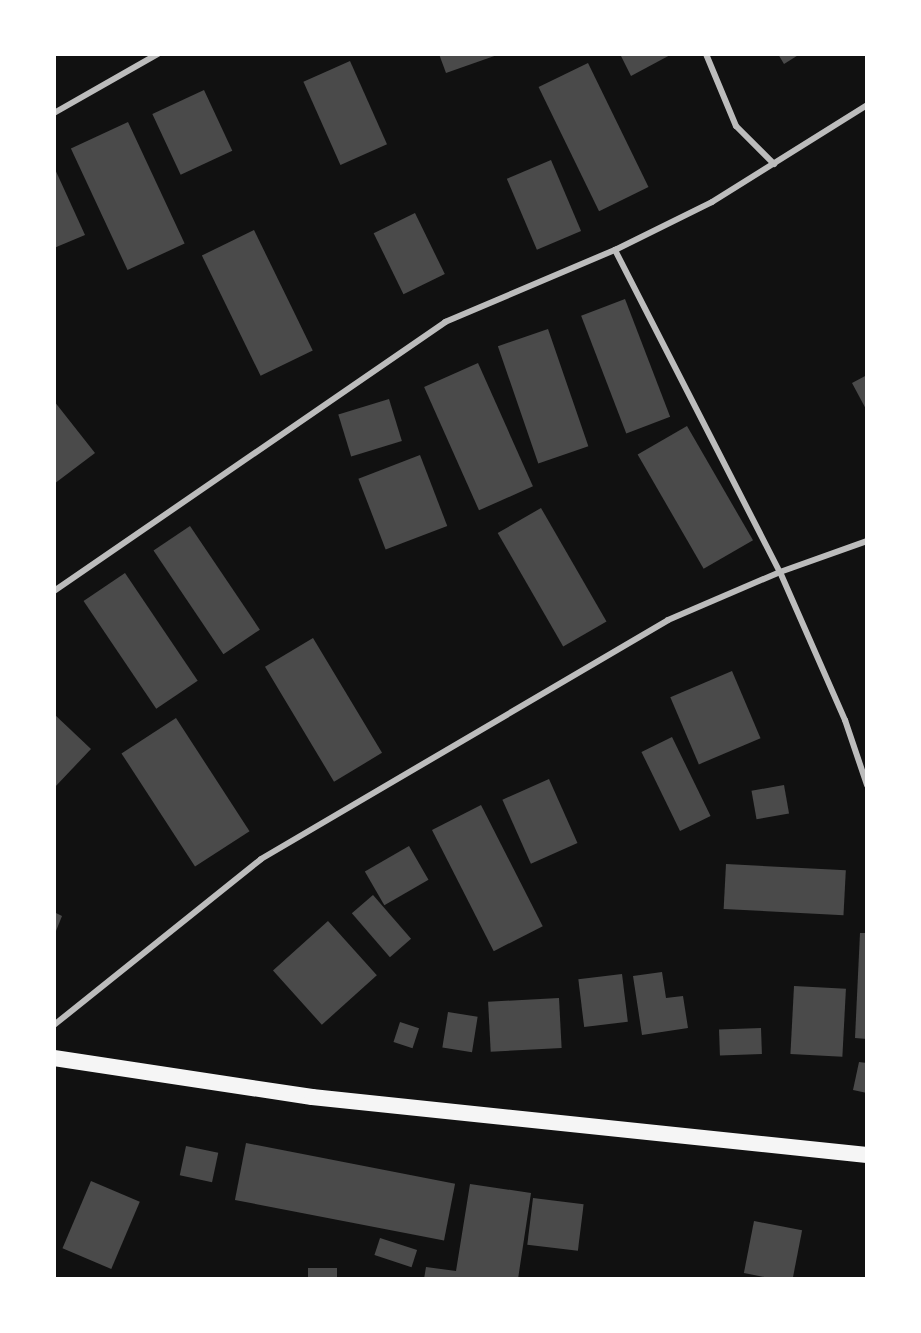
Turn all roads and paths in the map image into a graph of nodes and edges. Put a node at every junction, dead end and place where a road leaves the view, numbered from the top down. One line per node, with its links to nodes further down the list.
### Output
1 (158, 54): 4 (street)
2 (706, 54): 5 (street)
3 (867, 105): 5 (street)
4 (54, 113)
5 (774, 164): 6 (street)
6 (615, 250): 8 (street); 9 (street)
7 (867, 541): 8 (street)
8 (780, 572): 10 (street); 11 (street)
9 (54, 591)
10 (867, 786)
11 (54, 1025)
12 (54, 1058): 13 (highway)
13 (867, 1155)

